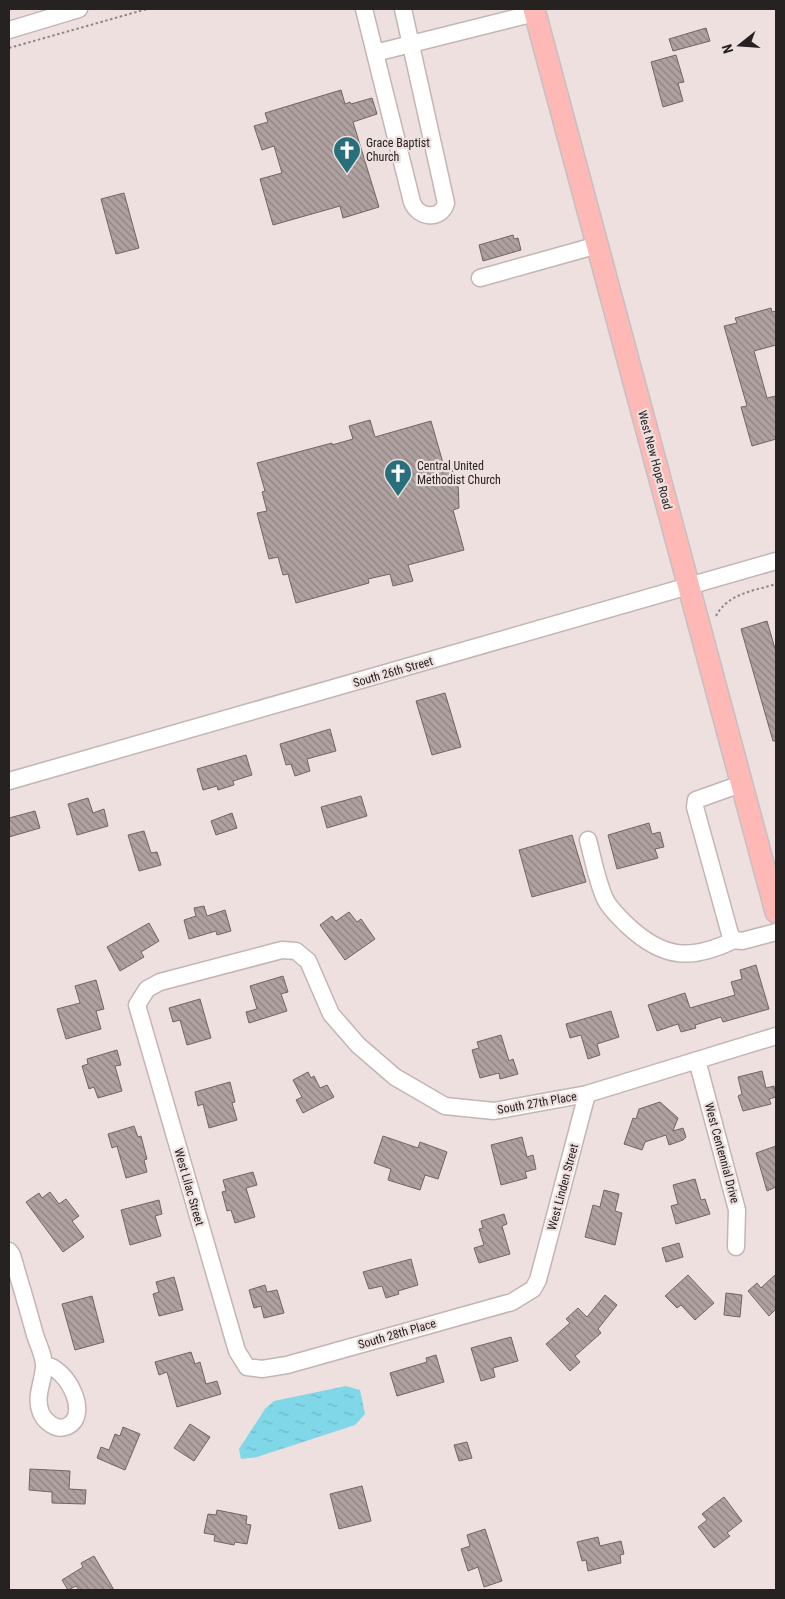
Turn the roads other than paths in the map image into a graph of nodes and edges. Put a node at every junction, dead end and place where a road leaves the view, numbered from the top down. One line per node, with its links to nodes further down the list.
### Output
1 (79, 9): 5 (street)
2 (364, 9): 7 (street)
3 (403, 9): 6 (street)
4 (534, 11): 6 (street); 8 (main road, West New Hope Road)
5 (9, 30)
6 (411, 46): 7 (street); 7 (street)
7 (375, 53)
8 (598, 245): 9 (street); 11 (main road, West New Hope Road)
9 (480, 278)
10 (776, 561): 11 (street, South 26th Street)
11 (688, 587): 12 (street, South 26th Street); 13 (main road, West New Hope Road)
12 (9, 781)
13 (741, 784): 15 (main road, West New Hope Road); 17 (street)
14 (588, 840): 17 (street)
15 (776, 912)
16 (776, 932): 17 (street)
17 (734, 940)
18 (137, 1004): 21 (street, South 27th Place); 26 (street, West Lilac Street)
19 (776, 1036): 20 (street, South 27th Place)
20 (697, 1060): 21 (street, South 27th Place); 22 (street, West Centennial Drive)
21 (587, 1094): 24 (street, West Linden Street)
22 (736, 1247)
23 (9, 1251): 25 (street)
24 (538, 1280): 26 (street, South 28th Place)
25 (44, 1365)
26 (247, 1367)

